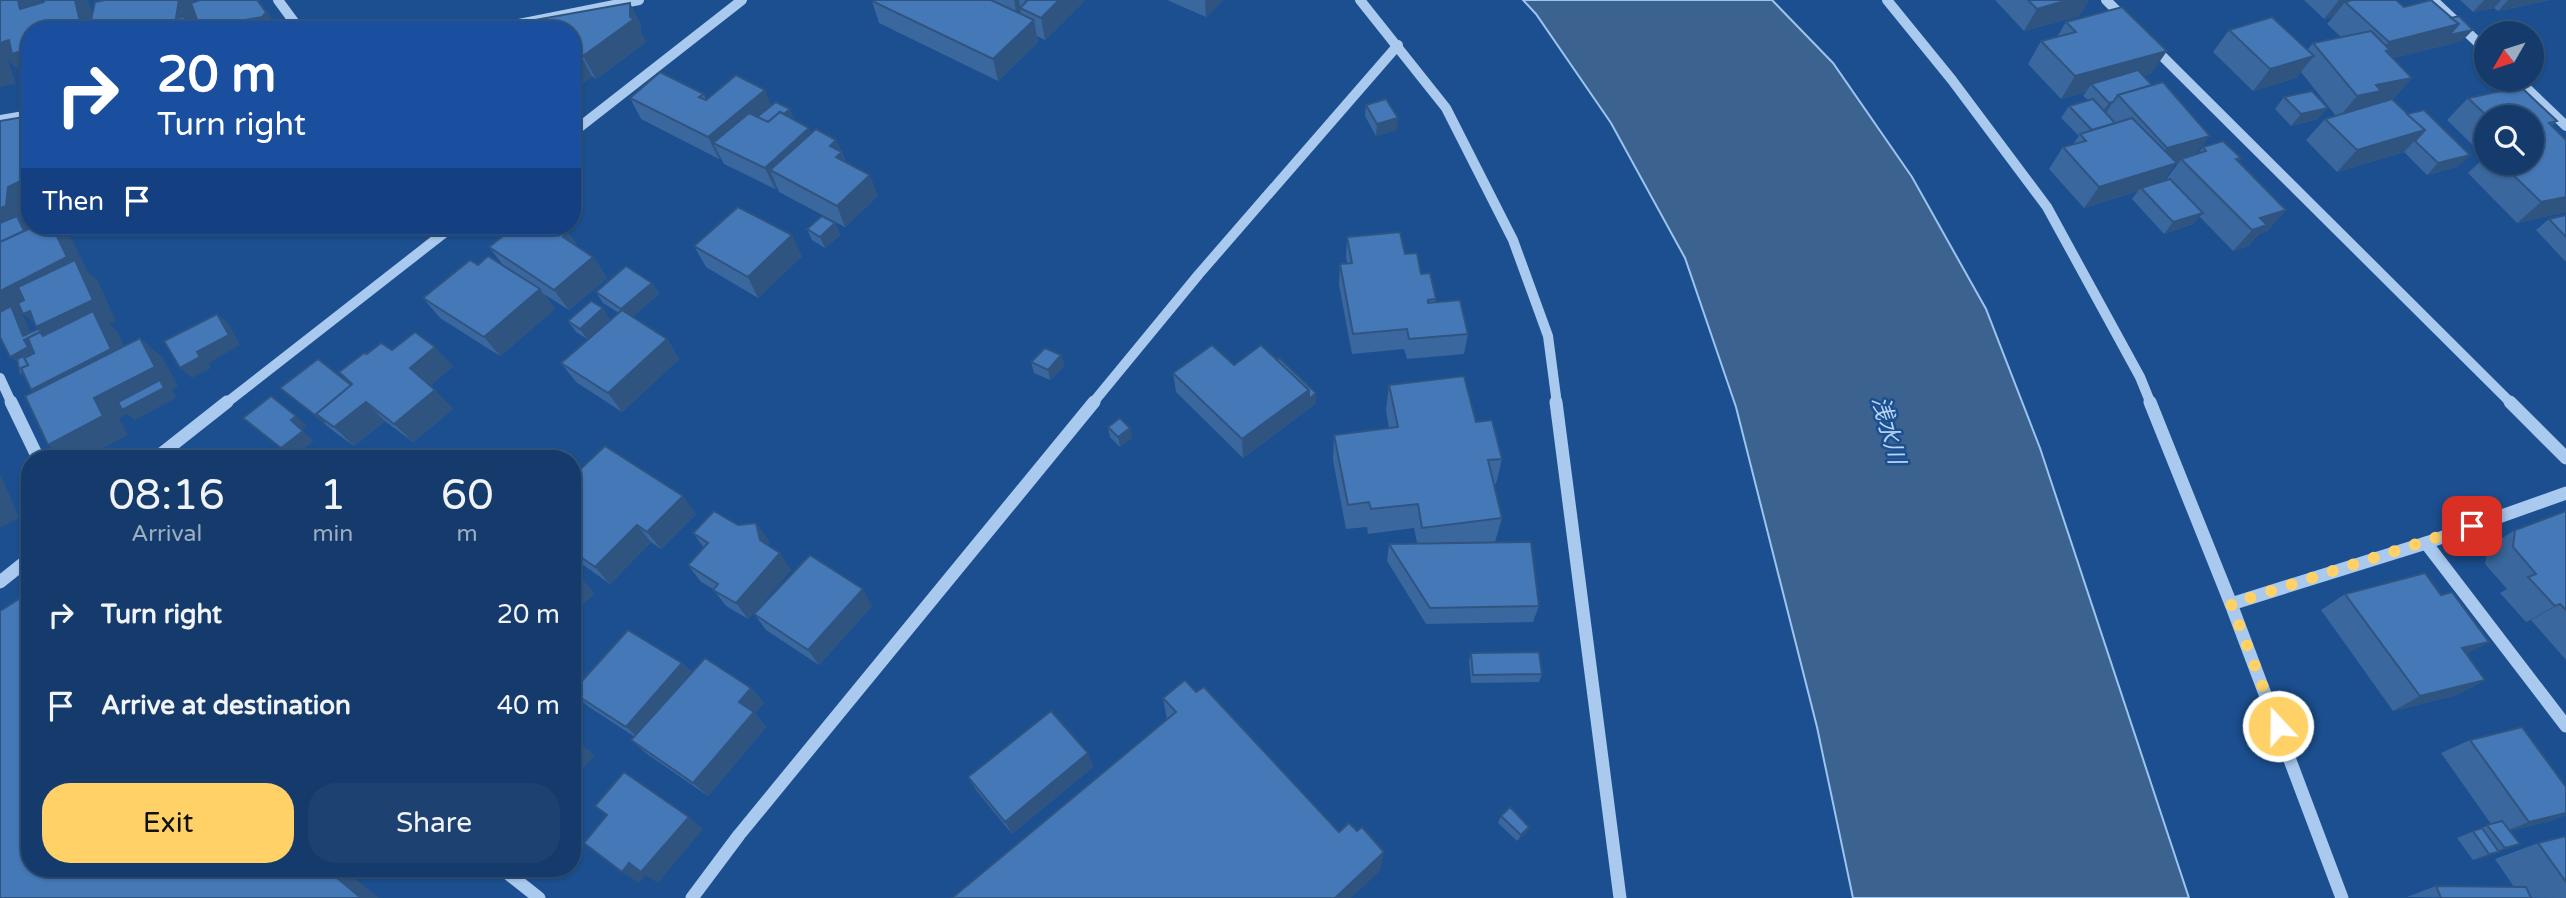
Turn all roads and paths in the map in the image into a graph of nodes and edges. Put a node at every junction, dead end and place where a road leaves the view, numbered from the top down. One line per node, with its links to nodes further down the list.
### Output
1 (278, 0): 9 (street)
2 (639, 0): 8 (street)
3 (742, 0): 19 (street)
4 (1360, 0): 14 (street)
5 (1887, 0): 29 (street)
6 (2106, 0): 11 (street)
7 (2433, 0): 13 (street)
8 (626, 1): 10 (street)
9 (293, 21)
10 (531, 21)
11 (2135, 29)
12 (2145, 39): 24 (street)
13 (2474, 39)
14 (1398, 45): 33 (street); 34 (street)
15 (2529, 91): 18 (street)
16 (21, 116): 17 (street)
17 (0, 120)
18 (2566, 125)
19 (581, 126)
20 (441, 235): 23 (street)
21 (0, 378): 22 (street)
22 (34, 450)
23 (166, 450)
24 (2566, 458)
25 (2566, 493): 26 (street)
26 (2426, 543): 29 (street); 30 (street)
27 (21, 565): 28 (street)
28 (0, 582)
29 (2231, 604): 35 (street)
30 (2566, 726)
31 (513, 877): 32 (street)
32 (539, 898)
33 (692, 898)
34 (1620, 898)
35 (2342, 898)

